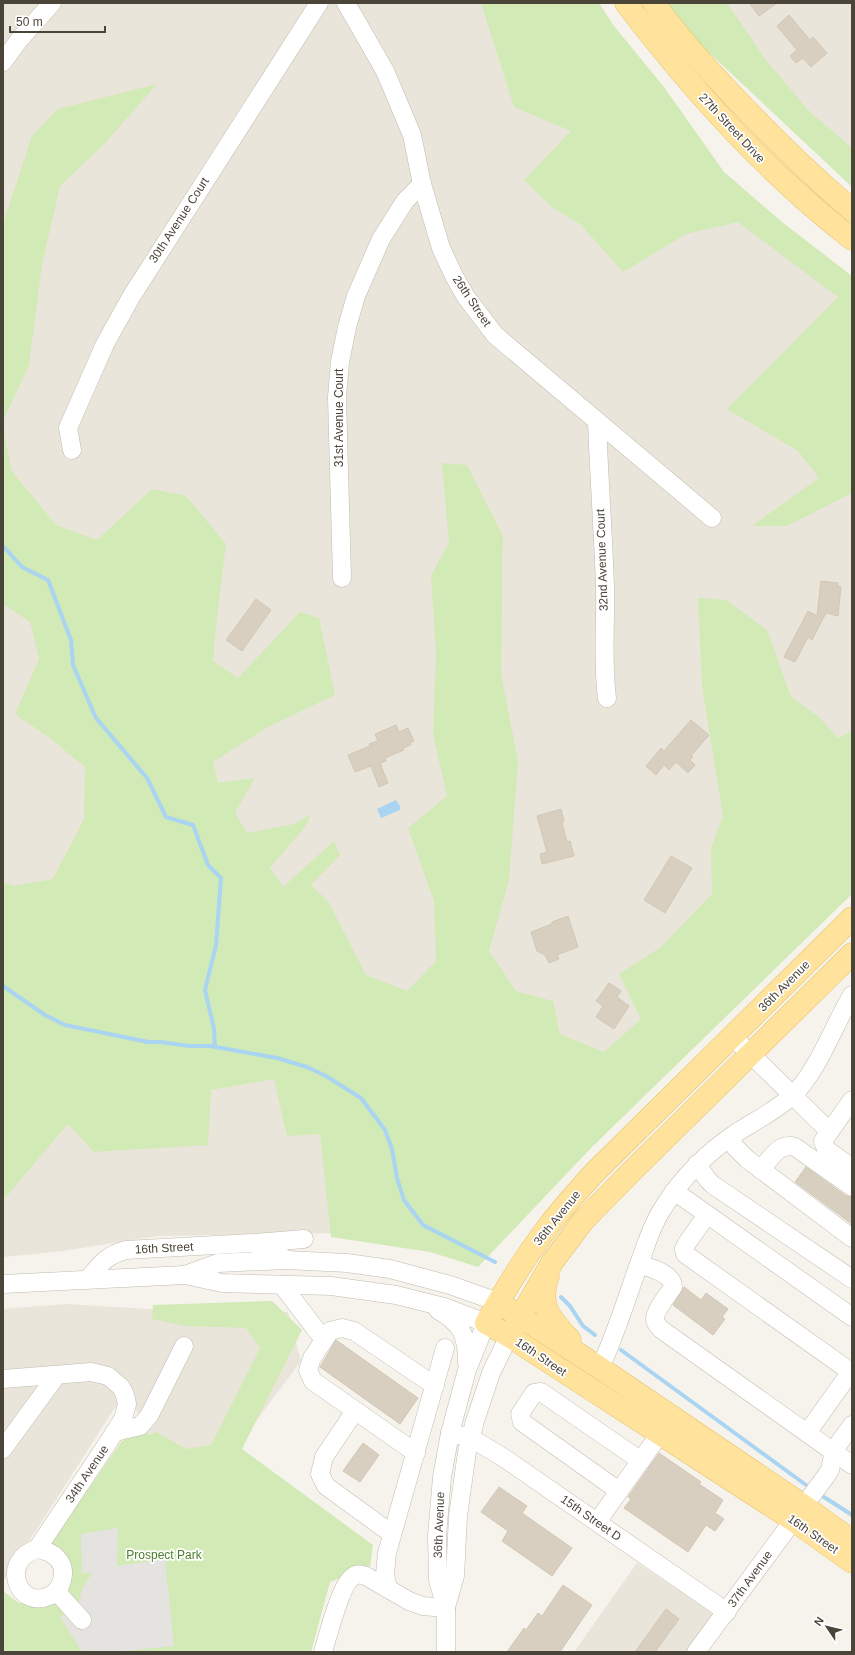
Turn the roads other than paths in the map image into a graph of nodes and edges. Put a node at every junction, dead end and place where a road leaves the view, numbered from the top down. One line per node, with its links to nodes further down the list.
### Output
1 (52, 3): 6 (street)
2 (319, 3): 11 (street, 30th Avenue Court)
3 (346, 3): 7 (street, 26th Street)
4 (626, 3): 9 (main road, 27th Street Drive)
5 (654, 3): 8 (main road, 27th Street Drive)
6 (3, 62)
7 (422, 184): 10 (street, 26th Street); 13 (street, 31st Avenue Court)
8 (852, 210)
9 (852, 240)
10 (597, 421): 12 (street, 26th Street); 14 (street, 32nd Avenue Court)
11 (72, 450)
12 (712, 518)
13 (342, 578)
14 (607, 698)
15 (852, 918): 18 (main road, 36th Avenue)
16 (852, 954): 19 (main road, 36th Avenue)
17 (852, 995): 20 (street)
18 (732, 1037): 19 (street); 42 (main road, 36th Avenue)
19 (750, 1055): 20 (street); 34 (main road, 36th Avenue)
20 (792, 1096): 22 (street); 23 (street)
21 (852, 1100): 22 (street)
22 (830, 1131): 25 (street)
23 (730, 1139): 24 (street); 26 (street)
24 (697, 1164): 28 (street); 37 (street)
25 (852, 1168)
26 (761, 1170): 27 (street); 30 (street)
27 (852, 1187)
28 (674, 1191): 29 (street); 35 (street)
29 (707, 1215): 44 (street); 52 (street)
30 (852, 1238)
31 (304, 1239): 32 (street, 16th Street)
32 (252, 1243): 33 (street, 16th Street); 38 (street, 16th Street)
33 (288, 1260): 36 (street, 16th Street); 42 (street, 16th Street)
34 (553, 1261): 43 (main road, 36th Avenue); 50 (main road)
35 (639, 1264): 50 (street); 60 (street)
36 (185, 1275): 38 (street, 16th Street); 40 (street, 16th Street)
37 (852, 1278)
38 (88, 1279): 39 (street, 16th Street)
39 (3, 1284)
40 (282, 1285): 41 (street, 16th Street); 47 (street)
41 (396, 1295): 45 (street, 16th Street); 51 (street)
42 (498, 1302): 43 (main road, 16th Street); 45 (main road, 36th Avenue)
43 (520, 1316): 46 (main road, 36th Avenue); 50 (main road, 16th Street)
44 (852, 1317)
45 (486, 1323): 46 (main road, 16th Street); 51 (street, 36th Avenue)
46 (509, 1336): 61 (main road, 16th Street); 62 (street, 36th Avenue)
47 (324, 1340): 55 (street); 56 (street)
48 (184, 1346): 58 (street)
49 (445, 1348): 55 (street)
50 (596, 1366): 69 (main road, 16th Street)
51 (467, 1370): 59 (street, 36th Avenue)
52 (851, 1371): 60 (street)
53 (57, 1375): 54 (street); 58 (street, 34th Avenue); 63 (street)
54 (3, 1380)
55 (435, 1386): 65 (street)
56 (355, 1411): 65 (street); 71 (street)
57 (852, 1425): 64 (street, 37th Avenue)
58 (115, 1432): 73 (street, 34th Avenue)
59 (450, 1433): 62 (street, 15th Street D); 77 (street, 36th Avenue)
60 (807, 1433): 64 (street)
61 (659, 1435): 66 (street); 69 (main road, 16th Street)
62 (471, 1438): 70 (street, 15th Street D); 77 (street, 36th Avenue)
63 (3, 1449)
64 (834, 1452): 67 (street); 69 (street, 37th Avenue)
65 (416, 1453): 71 (street)
66 (641, 1461): 68 (street); 68 (street)
67 (852, 1464)
68 (619, 1490): 70 (street)
69 (798, 1513): 72 (main road, 16th Street); 74 (main road, 16th Street); 78 (street, 37th Avenue)
70 (597, 1522): 78 (street, 15th Street D)
71 (392, 1534): 75 (street)
72 (852, 1541)
73 (37, 1549): 76 (street); 76 (street, 34th Avenue)
74 (852, 1562)
75 (388, 1589): 77 (street); 80 (street)
76 (56, 1591): 79 (street)
77 (446, 1608): 81 (street, 36th Avenue)
78 (727, 1612): 82 (street, 37th Avenue)
79 (82, 1620)
80 (323, 1652)
81 (446, 1652)
82 (696, 1652)

